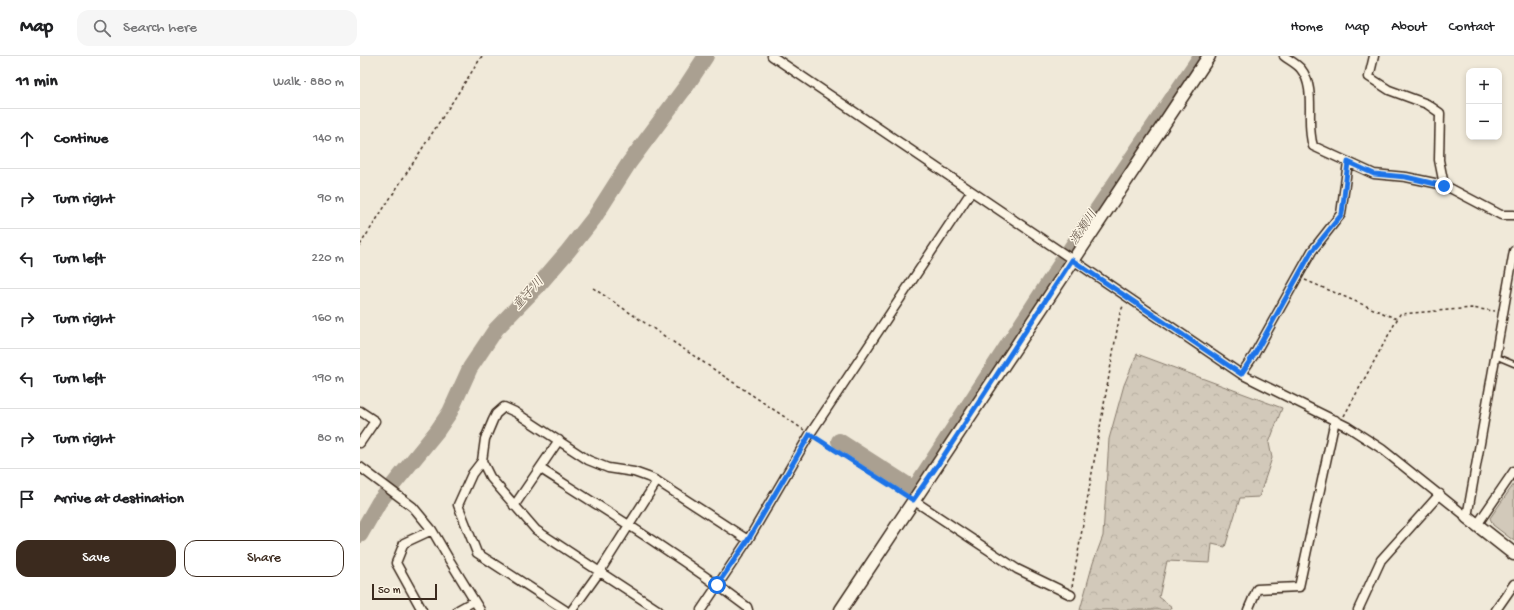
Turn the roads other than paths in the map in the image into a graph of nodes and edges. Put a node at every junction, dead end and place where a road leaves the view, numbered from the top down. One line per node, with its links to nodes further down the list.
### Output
1 (772, 56): 7 (street)
2 (1209, 56): 10 (street)
3 (1284, 56): 5 (street)
4 (1374, 56): 6 (street)
5 (1348, 162): 6 (street); 13 (street)
6 (1444, 186): 8 (street)
7 (971, 192): 10 (street); 30 (street)
8 (1514, 215)
9 (1514, 251): 11 (street)
10 (1072, 260): 13 (street); 24 (street)
11 (1495, 356): 12 (lane); 26 (street)
12 (1514, 364)
13 (1241, 374): 15 (street)
14 (360, 412): 17 (street)
15 (1337, 421): 23 (street); 46 (street)
16 (559, 440): 18 (street); 20 (street); 22 (street)
17 (360, 443)
18 (482, 460): 25 (street); 40 (street)
19 (360, 467): 29 (street)
20 (541, 468): 25 (street); 27 (street)
21 (1514, 471): 28 (street)
22 (657, 481): 27 (street); 30 (street)
23 (1440, 494): 26 (street); 47 (street)
24 (913, 500): 35 (street); 45 (street)
25 (514, 506): 32 (street)
26 (1467, 517): 28 (street)
27 (629, 525): 32 (street); 34 (street)
28 (1477, 525): 31 (street)
29 (432, 530): 36 (street); 37 (street)
30 (748, 540): 34 (street)
31 (1514, 554)
32 (600, 570): 41 (street); 42 (street)
33 (1514, 584): 48 (street)
34 (717, 585): 43 (street); 44 (street)
35 (1070, 595)
36 (474, 601): 38 (street); 39 (street)
37 (422, 610)
38 (458, 610)
39 (480, 610)
40 (565, 610)
41 (572, 610)
42 (658, 610)
43 (701, 610)
44 (748, 610)
45 (841, 610)
46 (1248, 610)
47 (1358, 610)
48 (1496, 610)

